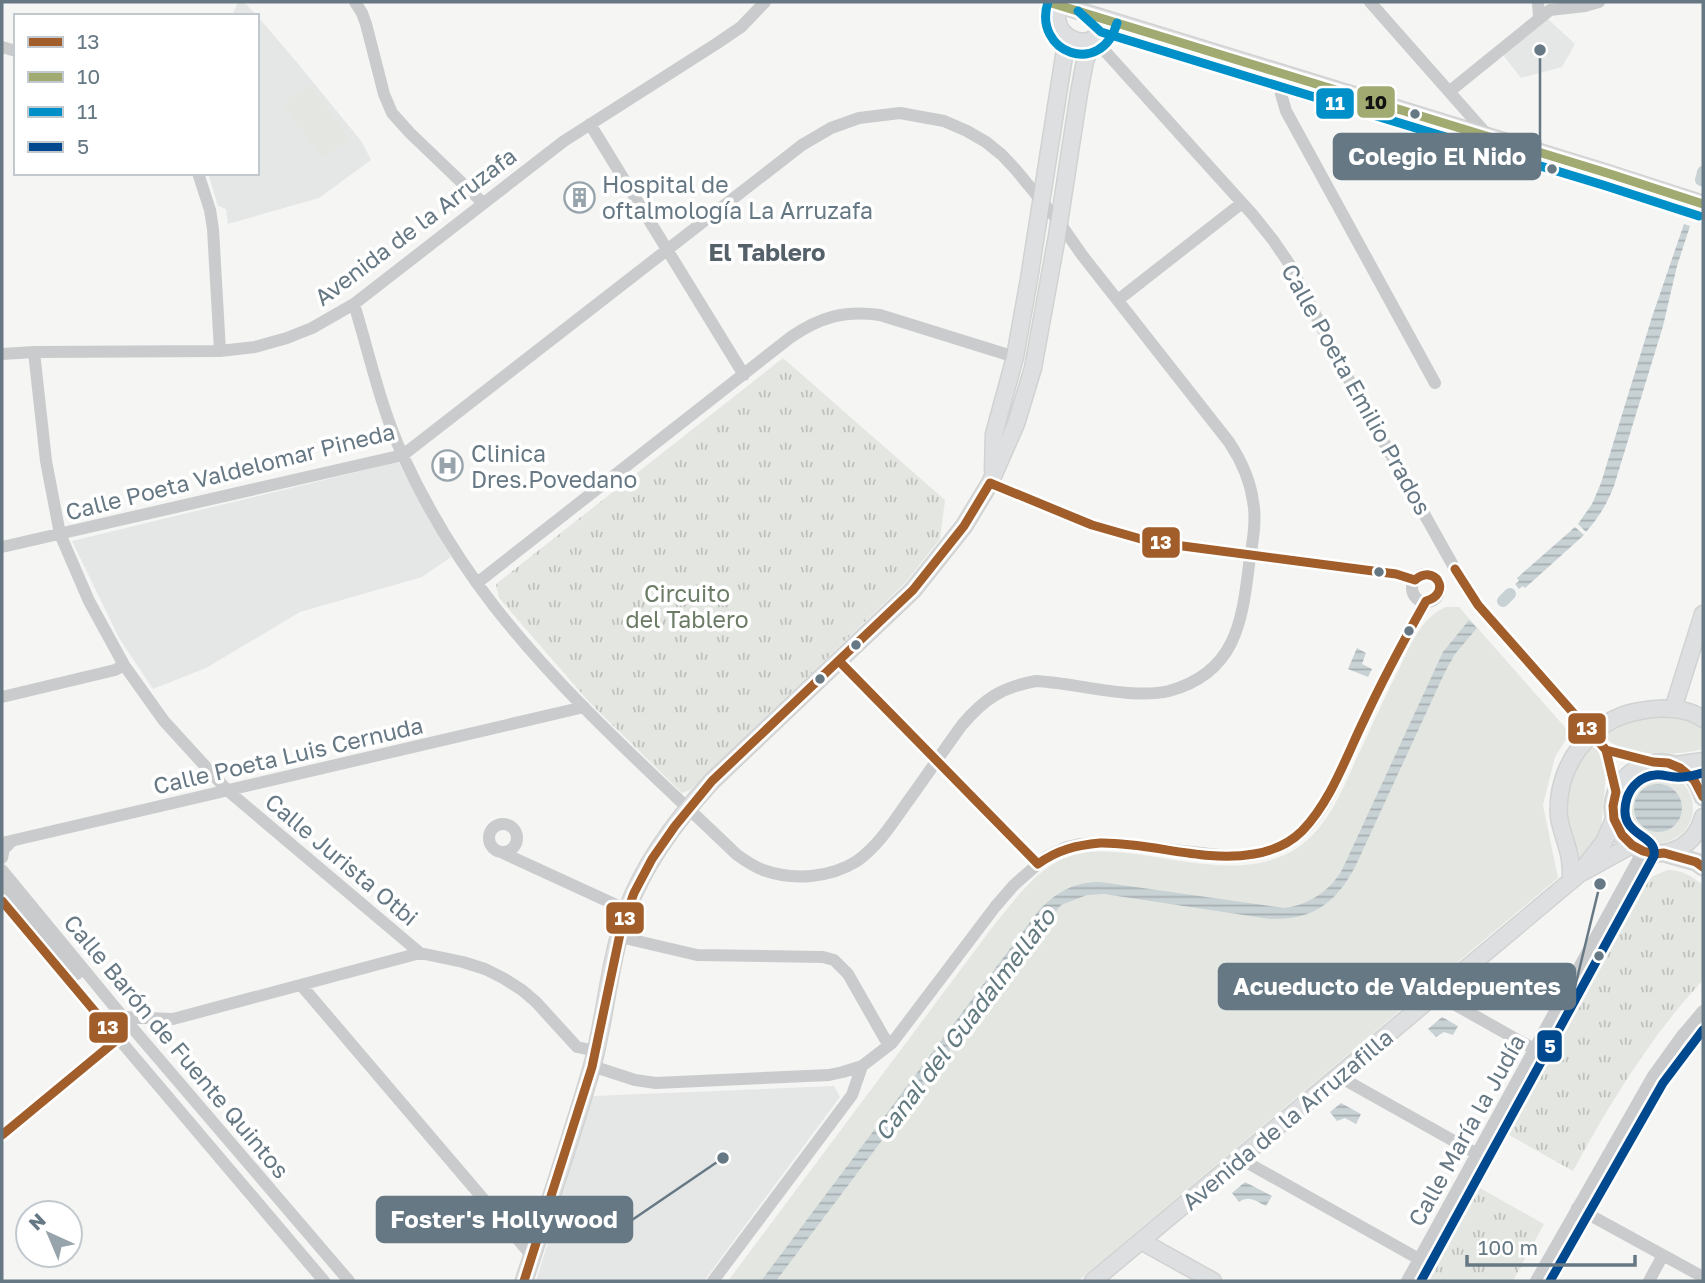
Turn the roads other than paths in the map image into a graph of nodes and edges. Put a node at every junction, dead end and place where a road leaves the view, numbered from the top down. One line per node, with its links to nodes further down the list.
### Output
1 (355, 2): 18 (street)
2 (765, 2): 14 (street, Avenida de la Arruzafa)
3 (1087, 2): 9 (street)
4 (1370, 2): 13 (street)
5 (1538, 2): 8 (street)
6 (1599, 2): 8 (street)
7 (1056, 3): 9 (main road); 10 (main road)
8 (1539, 17): 13 (street)
9 (1105, 20): 11 (main road); 12 (main road)
10 (1067, 37): 11 (main road); 17 (main road)
11 (1094, 39): 19 (street, Calle Poeta Emilio Prados); 21 (main road)
12 (1286, 75): 15 (main road); 30 (street)
13 (1450, 91): 15 (street)
14 (590, 124): 18 (street, Avenida de la Arruzafa); 22 (street)
15 (1490, 138): 20 (main road)
16 (199, 175): 25 (street)
17 (1041, 201): 21 (street, Calle Poeta Valdelomar Pineda); 22 (street, Calle Poeta Valdelomar Pineda); 28 (main road)
18 (483, 203): 24 (street, Avenida de la Arruzafa)
19 (1242, 203): 23 (street); 36 (street, Calle Poeta Emilio Prados)
20 (1703, 204)
21 (1059, 222): 23 (street, Calle Poeta Valdelomar Pineda); 32 (main road)
22 (667, 251): 29 (street); 31 (street, Calle Poeta Valdelomar Pineda)
23 (1118, 300): 35 (street, Calle Poeta Valdelomar Pineda)
24 (354, 304): 25 (street, Avenida de la Arruzafa); 31 (street, Calle Poeta Valdelomar Pineda)
25 (220, 351): 26 (street, Avenida de la Arruzafa)
26 (34, 352): 27 (street, Avenida de la Arruzafa); 33 (street, Calle Jurista Otbi)
27 (2, 354)
28 (1015, 358): 29 (street); 32 (main road)
29 (744, 375): 39 (street)
30 (1435, 383)
31 (402, 455): 33 (street, Calle Poeta Valdelomar Pineda); 39 (street, Calle Poeta Valdelomar Pineda)
32 (990, 483): 35 (street); 42 (main road)
33 (60, 534): 34 (street, Calle Poeta Valdelomar Pineda); 43 (street, Calle Jurista Otbi)
34 (2, 547)
35 (1251, 555): 37 (street); 50 (street, Calle Poeta Valdelomar Pineda)
36 (1455, 569): 38 (street); 48 (street, Calle Poeta Emilio Prados)
37 (1415, 580): 38 (street); 40 (street)
38 (1437, 580): 40 (street)
39 (477, 583): 45 (street, Calle Poeta Valdelomar Pineda)
40 (1426, 601): 65 (street)
41 (1703, 614): 46 (main road)
42 (839, 661): 50 (street); 57 (main road)
43 (124, 665): 44 (street); 54 (street, Calle Jurista Otbi)
44 (2, 697)
45 (584, 707): 54 (street, Calle Poeta Luis Cernuda); 57 (street, Calle Poeta Valdelomar Pineda)
46 (1673, 709): 47 (main road); 48 (main road)
47 (1702, 711)
48 (1592, 733): 49 (street, Calle Poeta Emilio Prados); 68 (main road)
49 (1606, 750): 52 (street); 55 (street)
50 (937, 760): 57 (street, Calle Poeta Valdelomar Pineda); 65 (street)
51 (1703, 761): 53 (main road)
52 (1655, 762): 53 (main road); 55 (main road)
53 (1676, 765): 56 (main road)
54 (227, 790): 60 (street, Calle Poeta Luis Cernuda); 73 (street, Calle Jurista Otbi)
55 (1616, 792): 58 (main road)
56 (1703, 797)
57 (688, 807): 71 (main road)
58 (1614, 819): 61 (main road); 68 (main road, Avenida de la Arruzafilla)
59 (1703, 827): 63 (main road)
60 (6, 843): 64 (street)
61 (1637, 848): 63 (main road); 68 (main road, Avenida de la Arruzafilla); 80 (street, Calle María la Judía)
62 (503, 853): 71 (street)
63 (1664, 853): 66 (main road)
64 (2, 858)
65 (1038, 864): 79 (street)
66 (1703, 867)
67 (2, 870): 77 (street, Calle Barón de Fuente Quintos)
68 (1574, 878): 75 (main road, Avenida de la Arruzafilla)
69 (2, 886): 95 (street, Calle Barón de Fuente Quintos)
70 (2, 901): 78 (street, Calle Barón de Fuente Quintos)
71 (628, 910): 72 (main road)
72 (620, 937): 79 (street); 81 (main road)
73 (420, 953): 74 (street); 81 (street)
74 (301, 985): 77 (street); 90 (street)
75 (1436, 993): 80 (street); 83 (main road, Avenida de la Arruzafilla)
76 (1703, 1010): 87 (street)
77 (123, 1017): 96 (street, Calle Barón de Fuente Quintos)
78 (118, 1040): 84 (street); 94 (street, Calle Barón de Fuente Quintos)
79 (892, 1043): 82 (street)
80 (1534, 1049): 85 (street, Calle María la Judía)
81 (594, 1059): 82 (street); 90 (main road)
82 (862, 1066): 98 (street)
83 (1338, 1076): 85 (street); 86 (main road, Avenida de la Arruzafilla)
84 (2, 1135)
85 (1477, 1154): 91 (street, Calle María la Judía)
86 (1239, 1158): 88 (main road, Avenida de la Arruzafilla); 91 (street)
87 (1577, 1208): 89 (street); 102 (street)
88 (1141, 1241): 92 (main road); 99 (main road, Avenida de la Arruzafilla)
89 (1663, 1255): 93 (street); 103 (street)
90 (532, 1256): 97 (main road)
91 (1419, 1259): 101 (street, Calle María la Judía)
92 (1188, 1275): 100 (main road)
93 (1703, 1277)
94 (324, 1281)
95 (338, 1281)
96 (348, 1281)
97 (524, 1281)
98 (713, 1281)
99 (1093, 1281)
100 (1213, 1281)
101 (1407, 1281)
102 (1536, 1281)
103 (1649, 1281)

